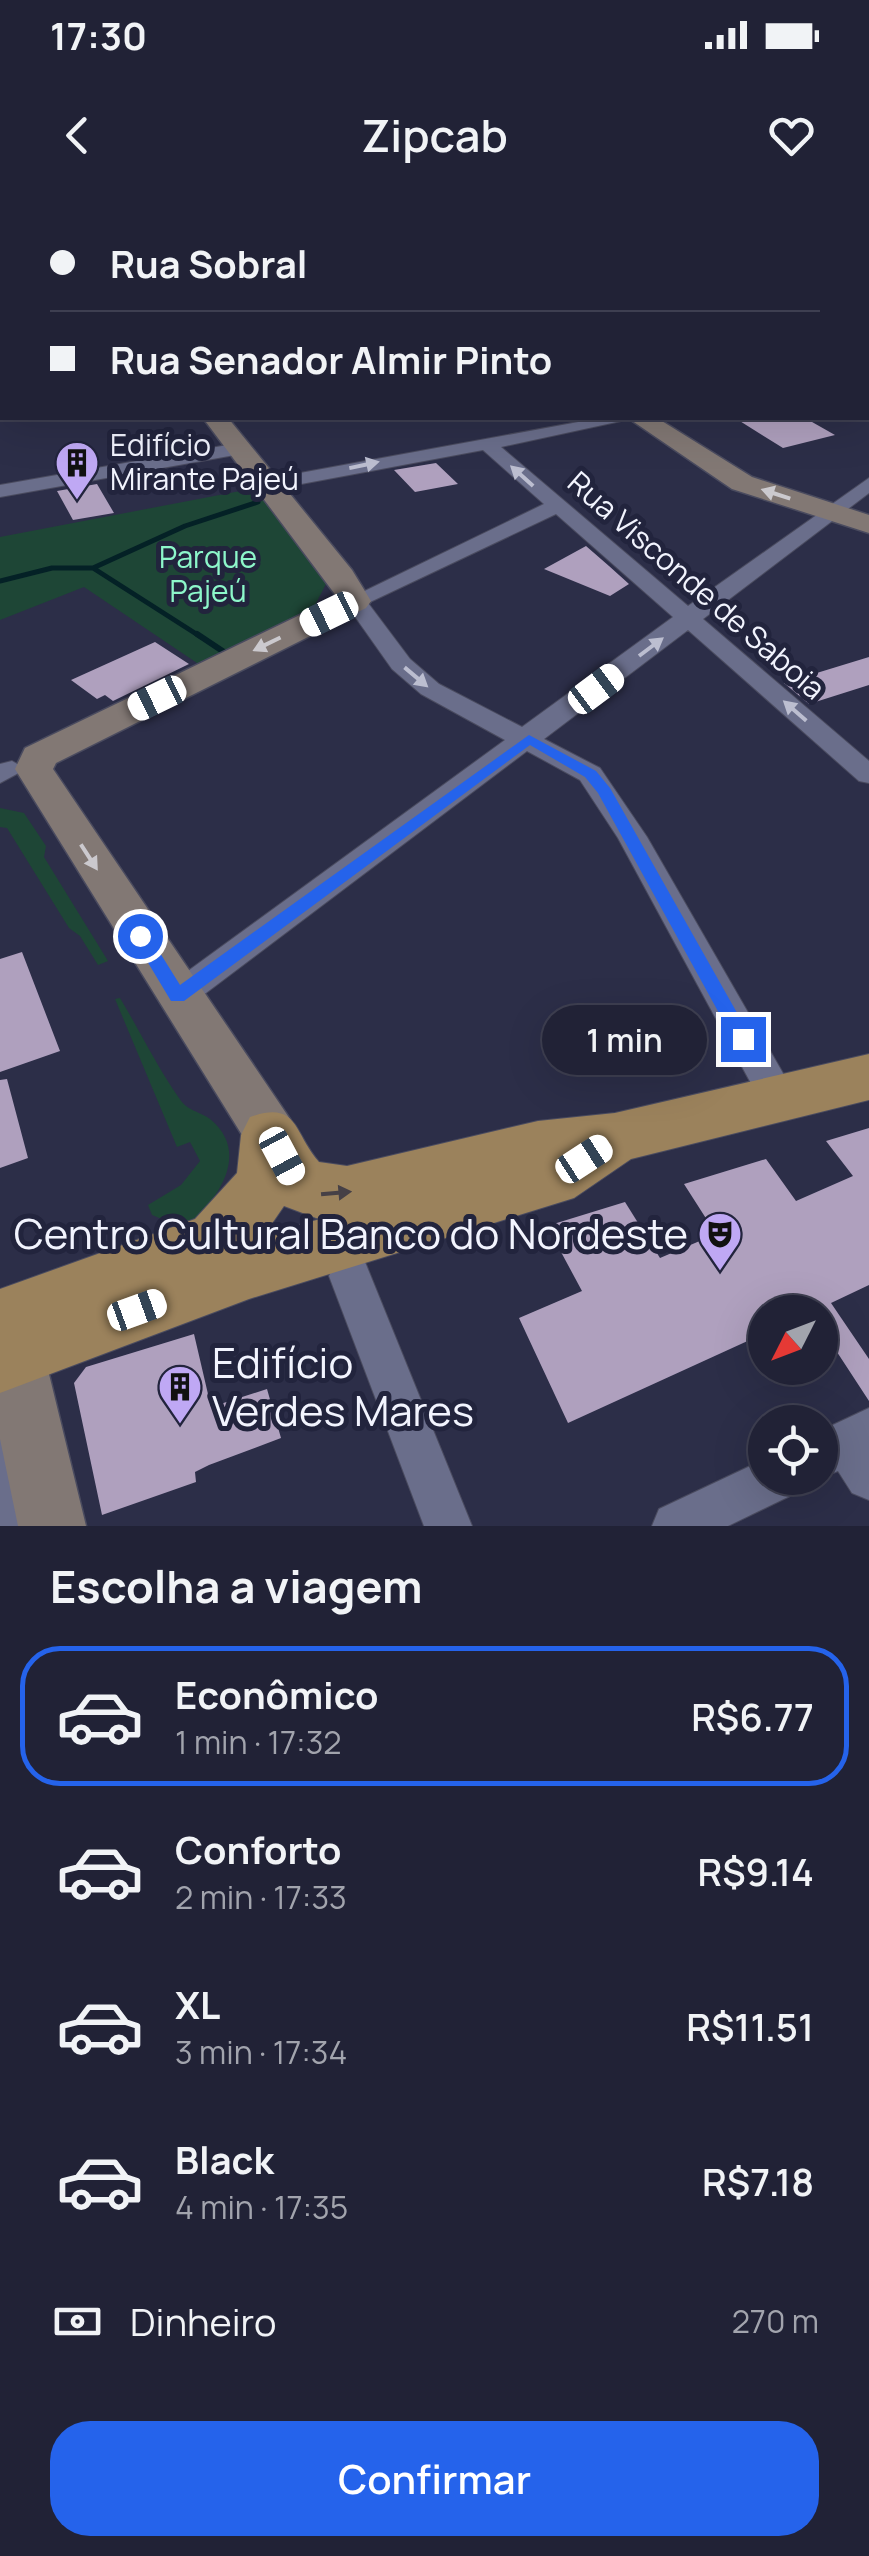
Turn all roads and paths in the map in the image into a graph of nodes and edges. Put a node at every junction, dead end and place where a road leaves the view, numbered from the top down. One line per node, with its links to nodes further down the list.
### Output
1 (217, 420): 5 (street)
2 (614, 420): 4 (street)
3 (643, 420): 10 (street, one-way to 3)
4 (485, 442): 6 (street, one-way to 4); 9 (street, Rua Visconde de Saboia, one-way to 4)
5 (240, 449): 6 (street); 8 (street)
6 (268, 484): 12 (street)
7 (869, 484): 10 (street)
8 (0, 491)
9 (556, 506): 12 (street); 13 (street, Rua Visconde de Saboia)
10 (830, 512): 11 (street); 13 (street)
11 (869, 524)
12 (354, 602): 14 (street, one-way to 14); 15 (street, one-way to 15)
13 (690, 618): 14 (street, one-way to 13); 16 (street, Rua Visconde de Saboia, one-way to 13)
14 (529, 739): 17 (street); 19 (street)
15 (16, 773): 17 (street, one-way to 17)
16 (869, 774)
17 (178, 996): 20 (street)
18 (869, 1077): 19 (main road)
19 (779, 1100): 21 (main road)
20 (271, 1135): 21 (main road, one-way to 21); 23 (main road)
21 (615, 1138): 23 (main road)
22 (350, 1276): 28 (street)
23 (5, 1338): 27 (street)
24 (0, 1456): 26 (street)
25 (748, 1491): 29 (street)
26 (13, 1526)
27 (52, 1526)
28 (448, 1526)
29 (676, 1526)

